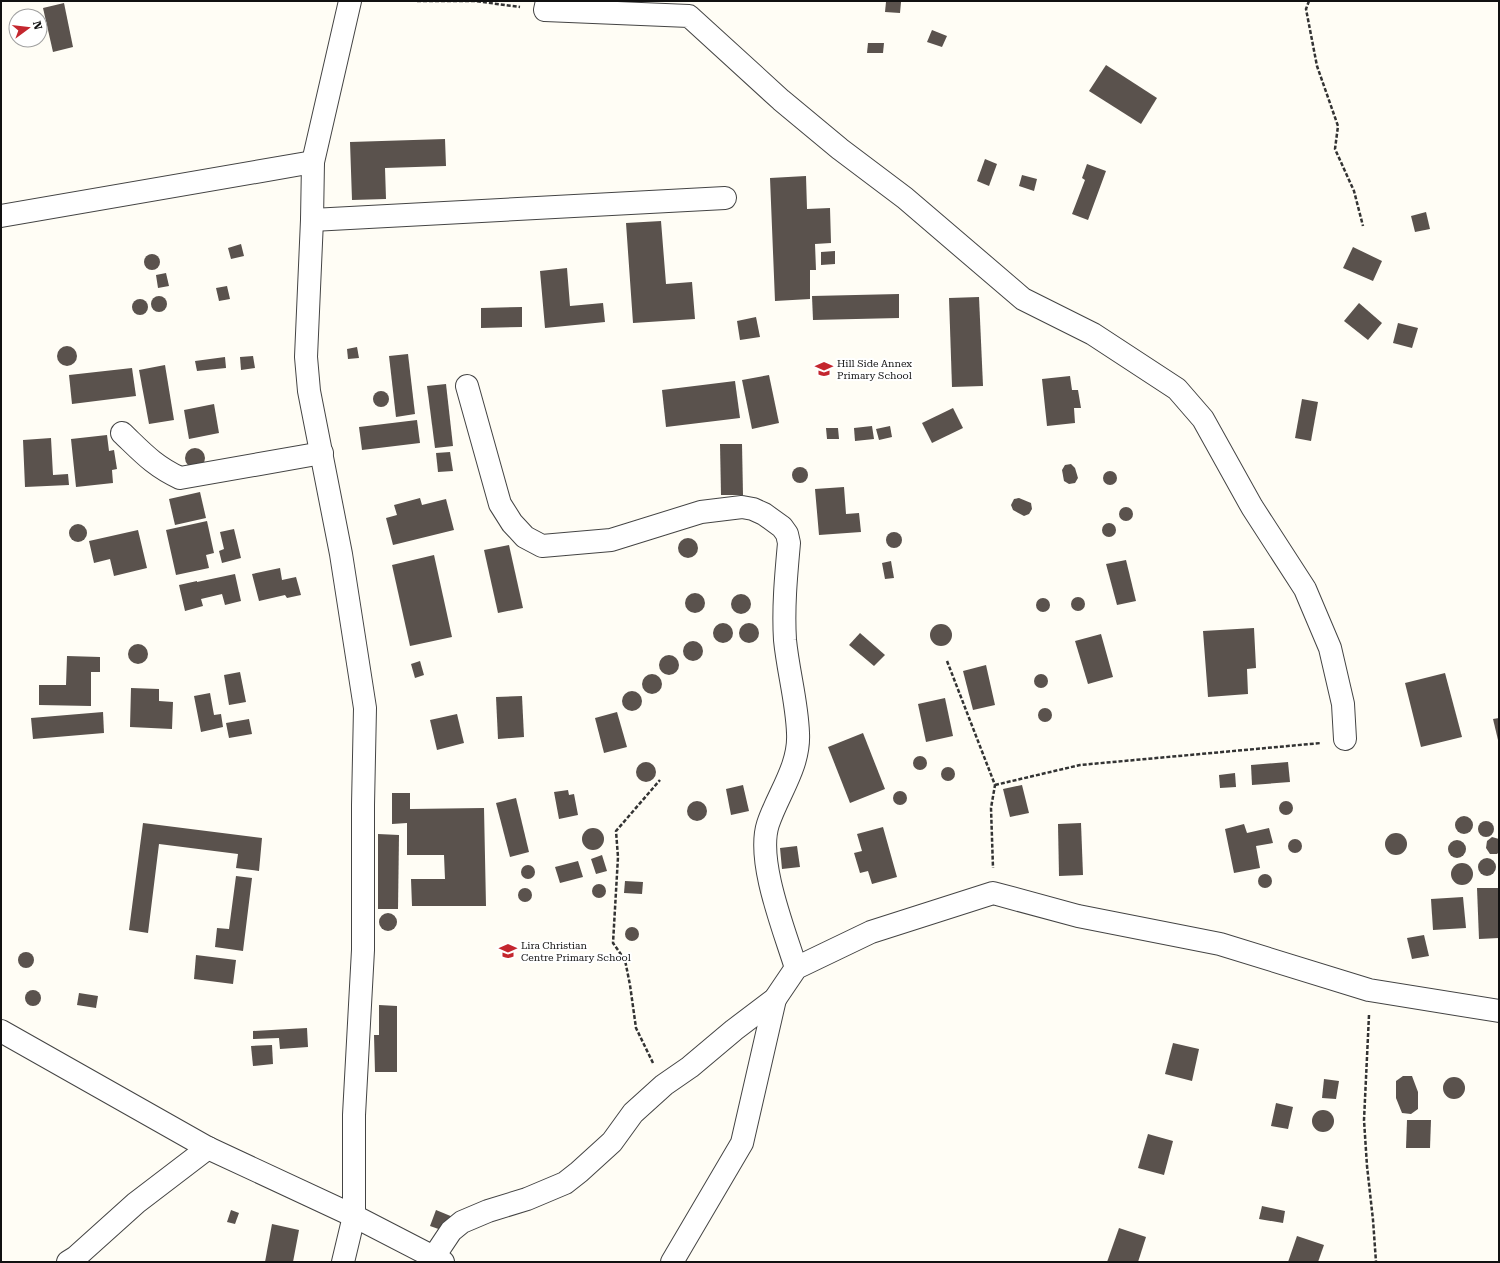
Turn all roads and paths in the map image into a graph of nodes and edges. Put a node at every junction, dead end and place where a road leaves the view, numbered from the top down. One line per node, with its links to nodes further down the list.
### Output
1 (350, 1): 5 (street)
2 (417, 1): 4 (path)
3 (1309, 1): 9 (path)
4 (546, 6): 14 (street)
5 (313, 162): 7 (street); 8 (street)
6 (725, 198): 8 (street)
7 (1, 216)
8 (312, 220): 12 (street)
9 (1363, 226)
10 (466, 386): 18 (street)
11 (122, 433): 12 (street)
12 (322, 452): 25 (street)
13 (947, 661): 16 (path)
14 (1345, 740): 16 (path)
15 (660, 780): 23 (path)
16 (995, 785): 17 (path)
17 (993, 893): 18 (street); 19 (street)
18 (796, 968): 20 (street)
19 (1370, 990): 21 (street); 30 (path)
20 (775, 999): 23 (street); 29 (street)
21 (1499, 1011)
22 (1, 1031): 24 (street)
23 (664, 1085): 26 (street)
24 (208, 1148): 25 (street); 27 (street)
25 (354, 1216): 26 (street); 28 (street)
26 (438, 1260)
27 (68, 1262)
28 (344, 1262)
29 (672, 1262)
30 (1376, 1262)

